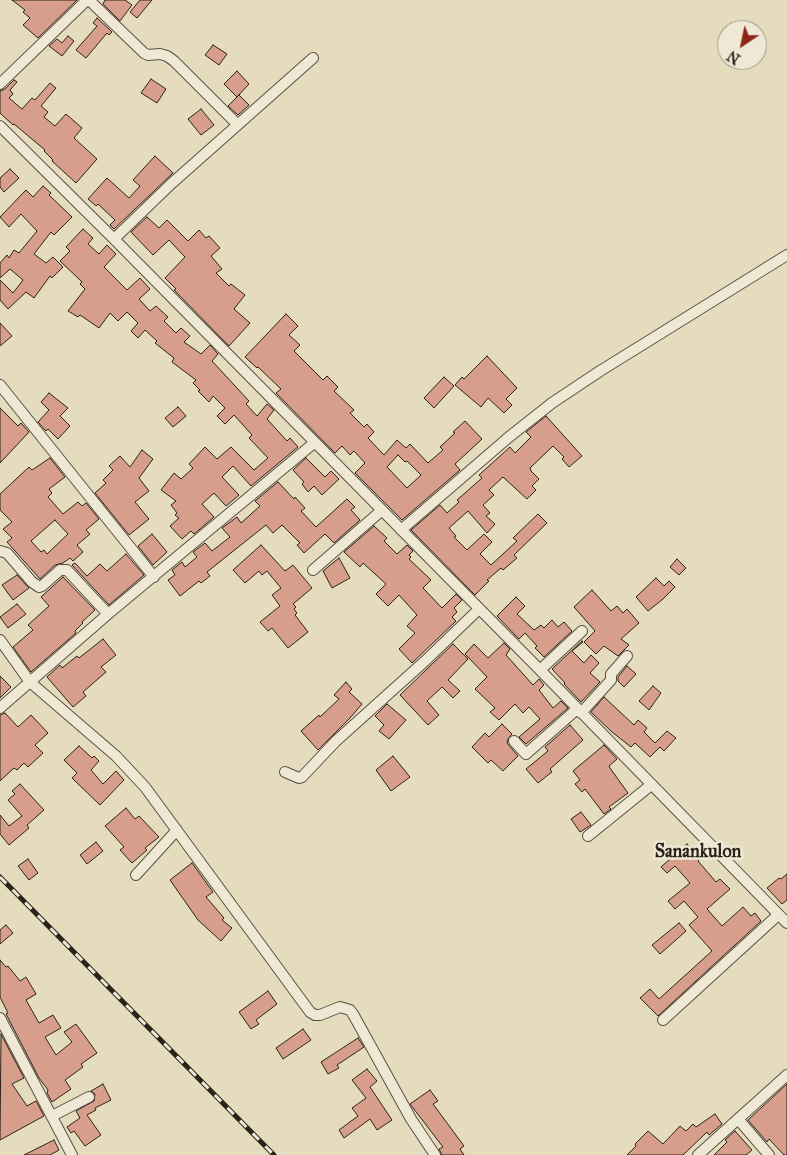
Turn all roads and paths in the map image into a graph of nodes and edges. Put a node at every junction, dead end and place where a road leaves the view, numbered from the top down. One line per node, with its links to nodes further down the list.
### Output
1 (88, 0): 3 (street); 4 (street)
2 (313, 58): 4 (street)
3 (0, 84)
4 (237, 124): 6 (street)
5 (0, 126): 6 (street)
6 (114, 239): 9 (street)
7 (787, 255): 11 (street)
8 (0, 385): 14 (street)
9 (314, 443): 10 (street); 14 (street)
10 (381, 511): 11 (street); 13 (street)
11 (401, 530): 15 (street)
12 (0, 551): 16 (street)
13 (313, 570)
14 (154, 577): 16 (street)
15 (478, 608): 20 (street); 25 (street)
16 (108, 614): 21 (street)
17 (582, 631): 20 (street)
18 (0, 640): 21 (street)
19 (627, 656): 23 (street)
20 (540, 670): 23 (street)
21 (30, 682): 22 (street); 27 (street)
22 (0, 708)
23 (579, 711): 24 (street); 26 (street)
24 (514, 740)
25 (286, 772)
26 (651, 785): 28 (street); 30 (street)
27 (177, 830): 29 (street); 39 (street)
28 (588, 836)
29 (136, 875)
30 (778, 915): 31 (street); 33 (street)
31 (787, 923)
32 (0, 1018): 36 (street)
33 (663, 1020)
34 (787, 1075): 37 (street)
35 (89, 1097): 36 (street)
36 (52, 1116): 38 (street)
37 (738, 1119): 40 (street); 41 (street)
38 (72, 1155)
39 (435, 1155)
40 (698, 1155)
41 (769, 1155)

